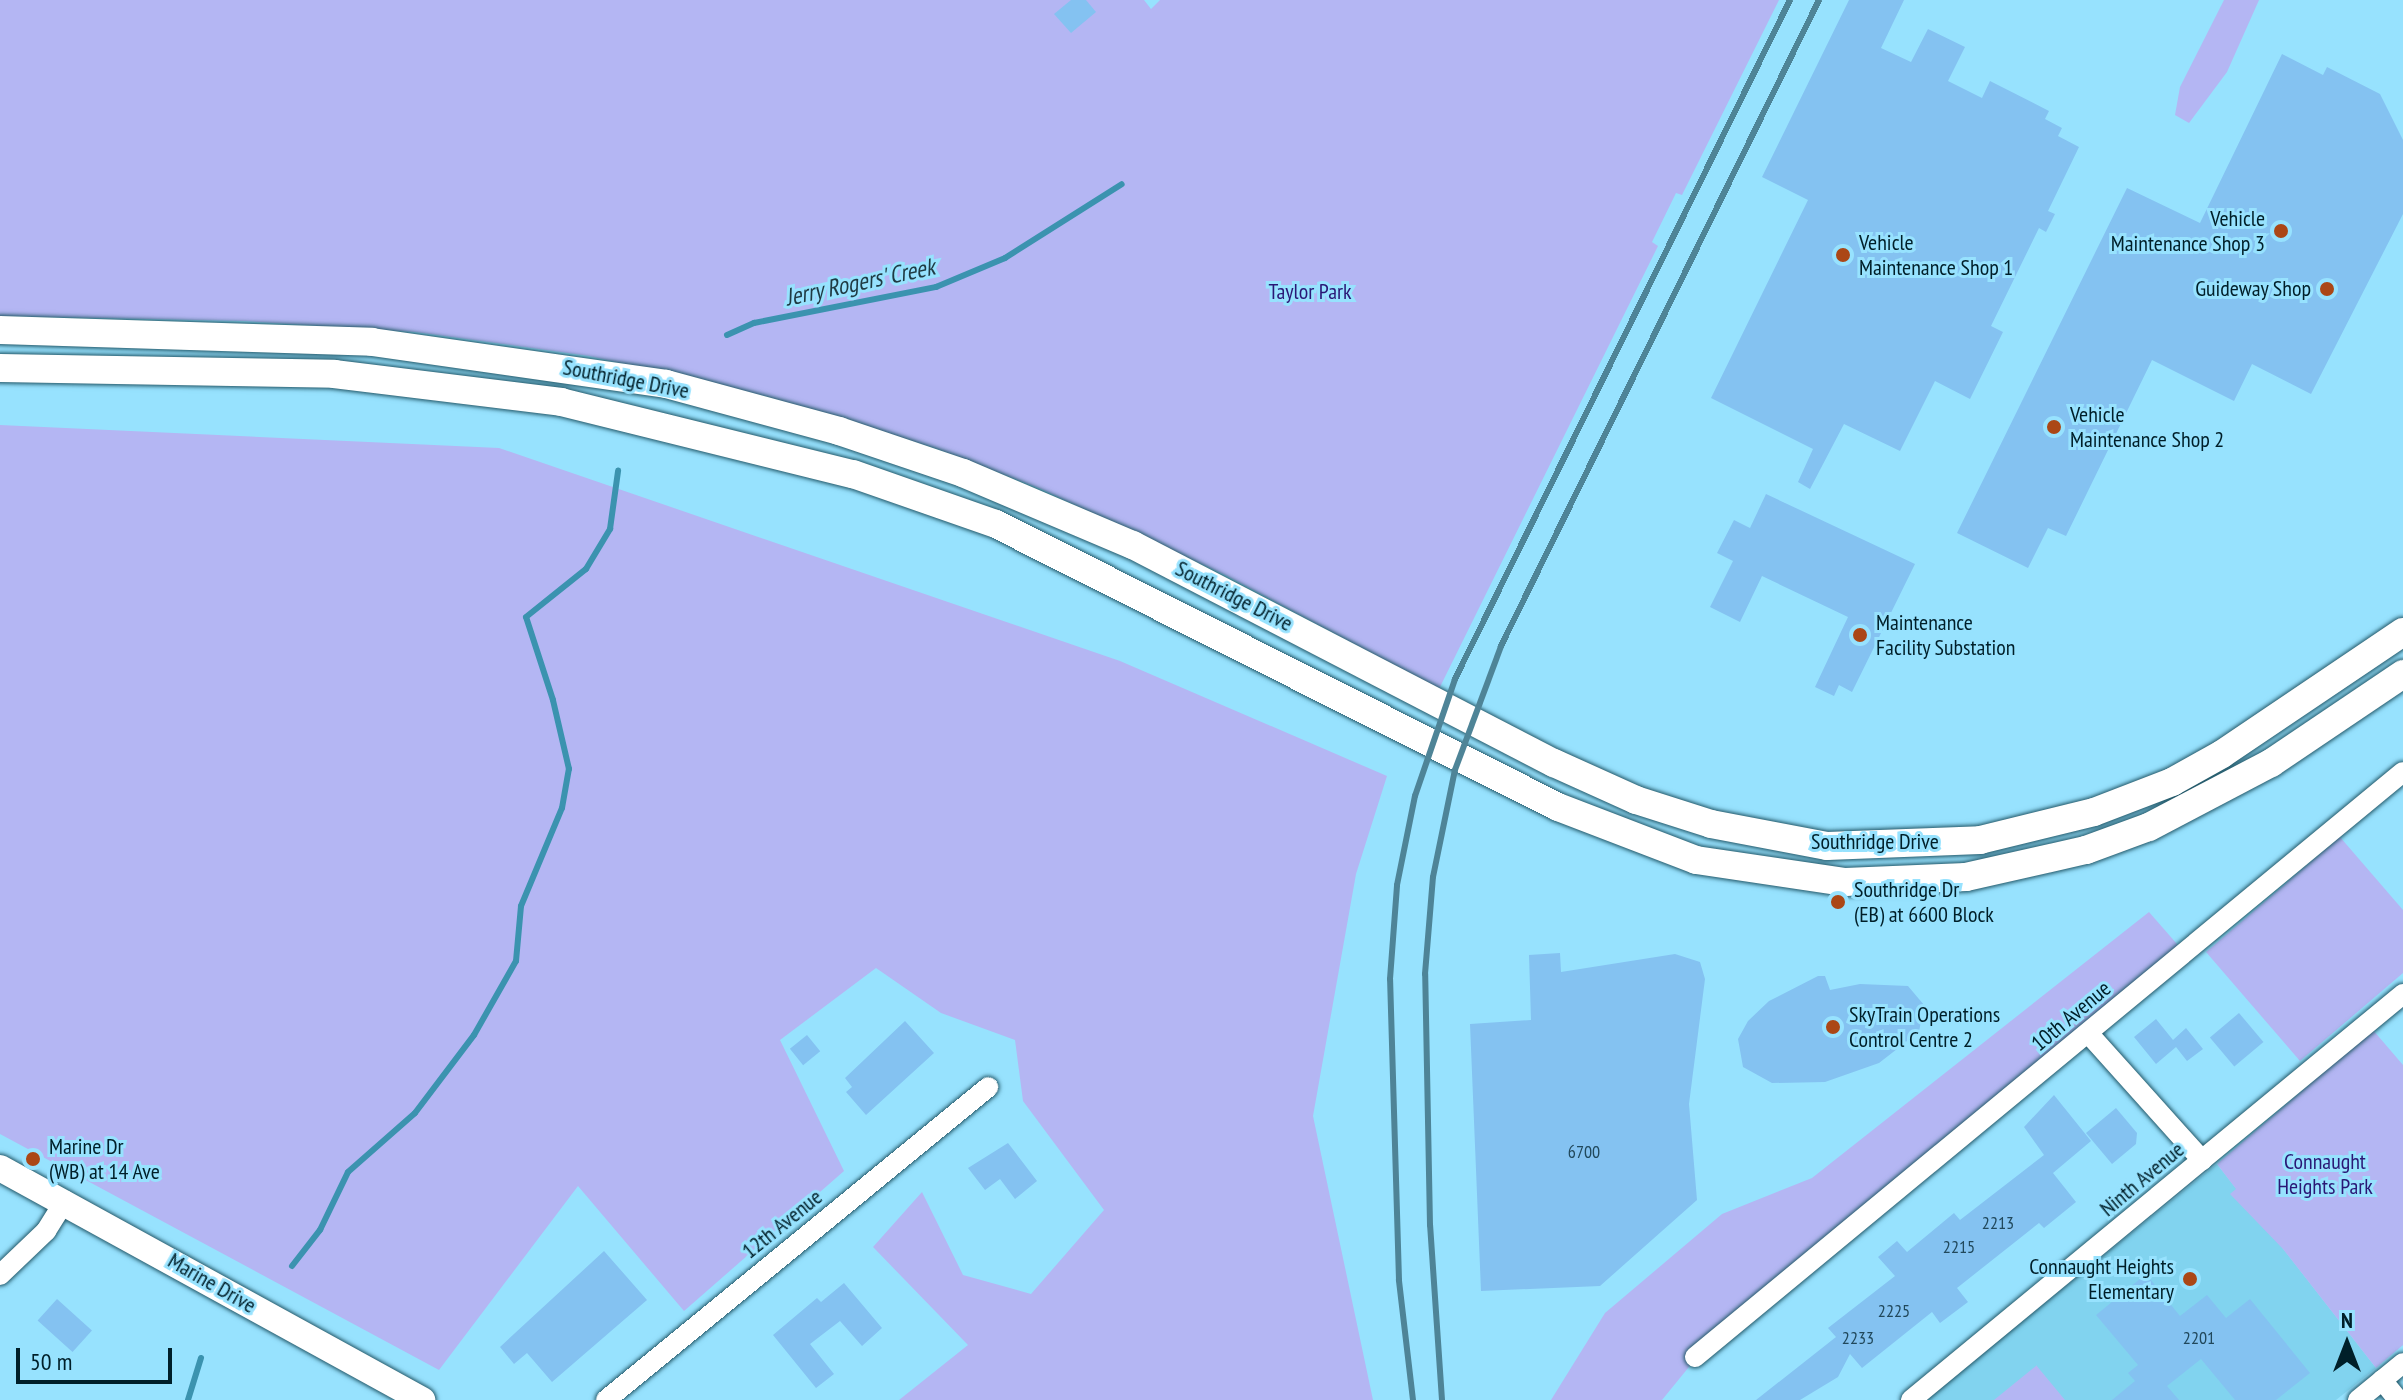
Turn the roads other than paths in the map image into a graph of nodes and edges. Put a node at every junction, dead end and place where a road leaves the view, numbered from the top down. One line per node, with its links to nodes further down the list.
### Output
1 (0, 330): 6 (main road, Southridge Drive)
2 (0, 368): 7 (main road, Southridge Drive)
3 (2403, 632): 6 (main road, Southridge Drive)
4 (2403, 674): 7 (main road, Southridge Drive)
5 (2403, 772): 9 (street, 10th Avenue)
6 (1827, 846): 7 (main road)
7 (1780, 874)
8 (2403, 994): 11 (street, Ninth Avenue)
9 (2088, 1033): 11 (street); 15 (street, 10th Avenue)
10 (988, 1087): 19 (street, 12th Avenue)
11 (2202, 1160): 20 (street, Ninth Avenue)
12 (0, 1168): 13 (street, Marine Drive)
13 (65, 1201): 14 (street); 18 (street, Marine Drive)
14 (0, 1275)
15 (1695, 1357)
16 (2403, 1363): 17 (street)
17 (2382, 1380): 21 (street); 22 (street)
18 (422, 1400)
19 (606, 1400)
20 (1911, 1400)
21 (2358, 1400)
22 (2398, 1400)

